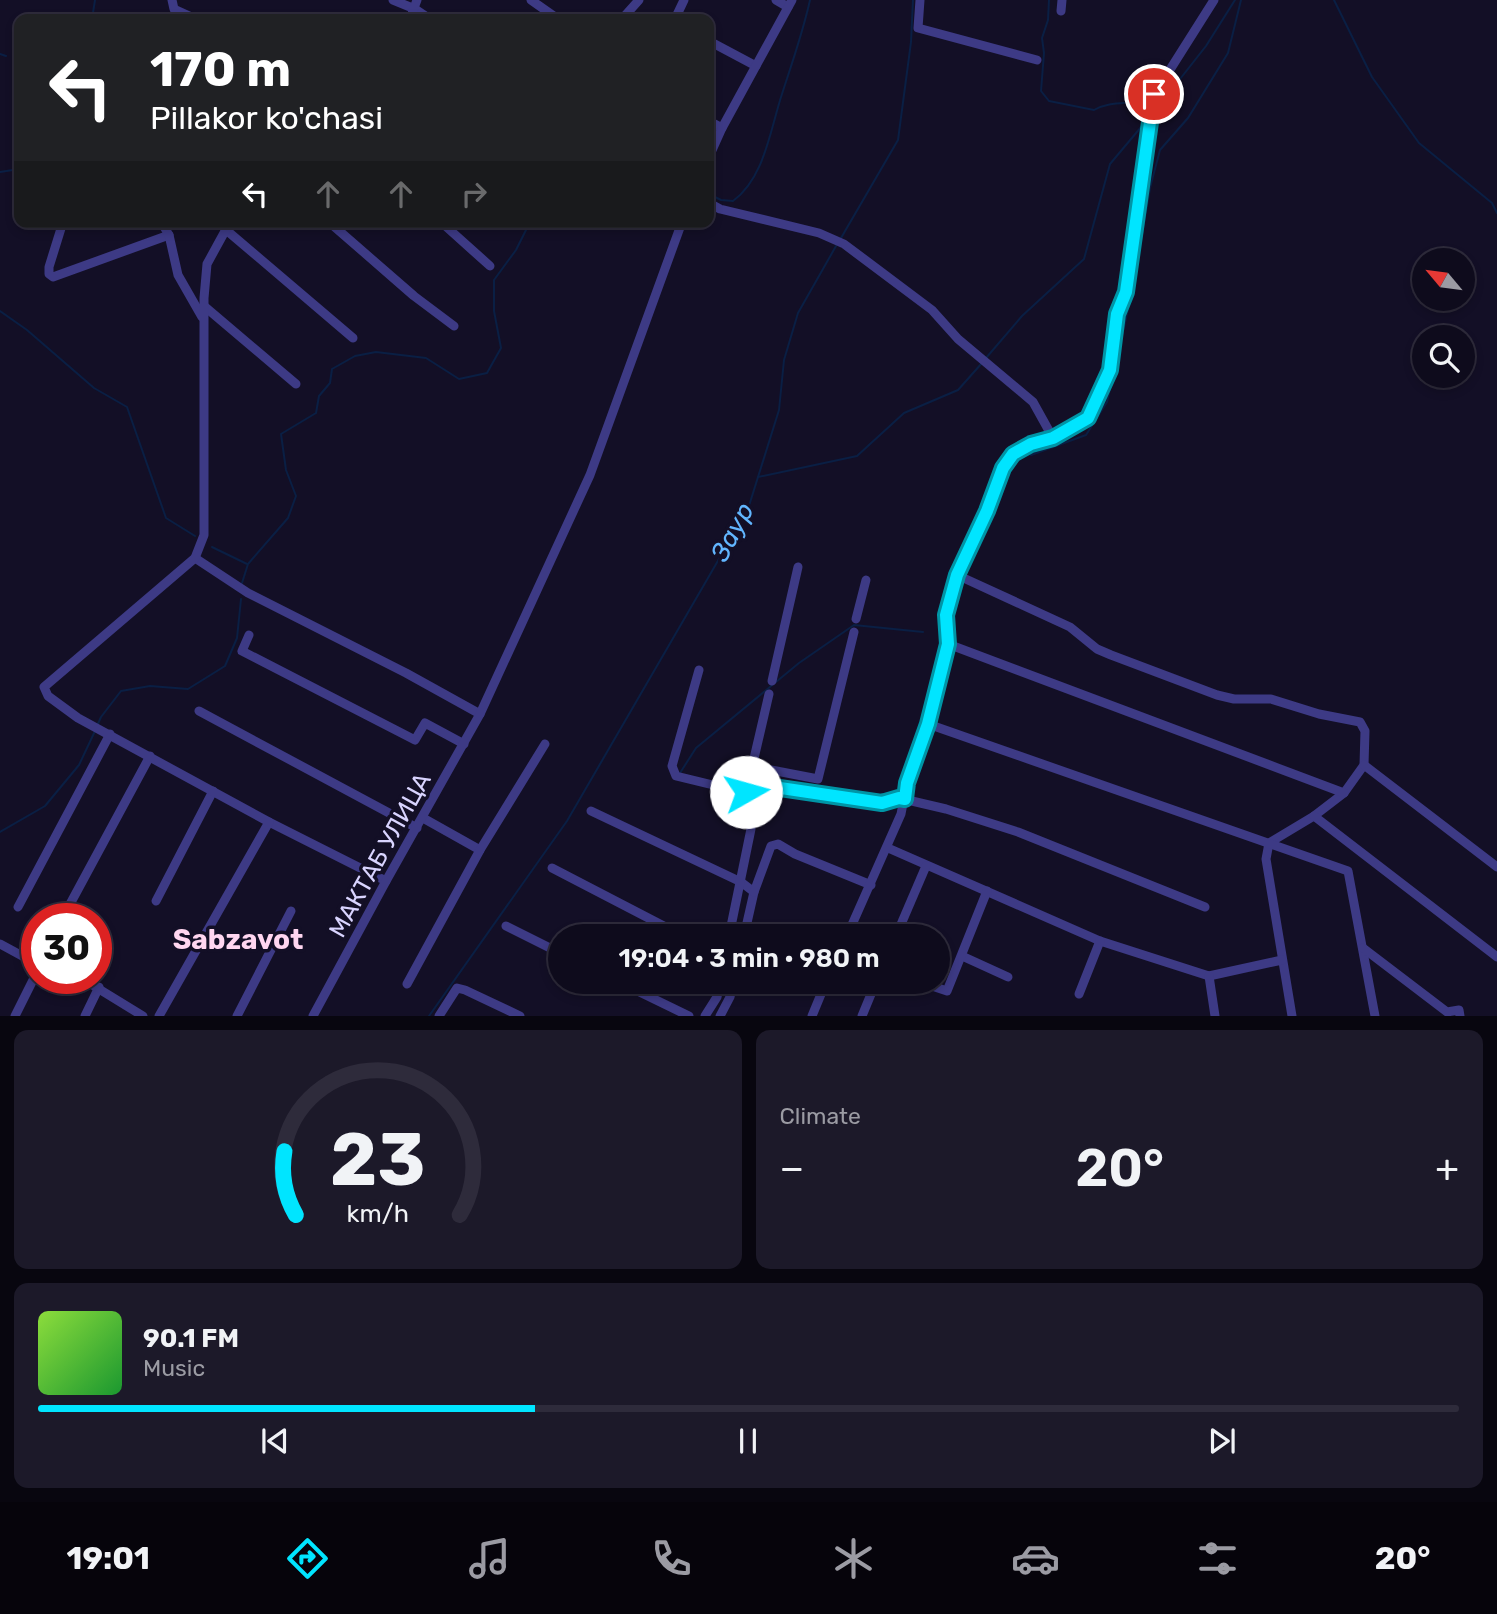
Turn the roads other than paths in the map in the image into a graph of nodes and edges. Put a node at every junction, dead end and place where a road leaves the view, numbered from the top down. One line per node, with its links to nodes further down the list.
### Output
1 (172, 0): 12 (street)
2 (393, 0): 10 (street)
3 (531, 0): 13 (street)
4 (639, 0): 14 (street)
5 (776, 0): 9 (street)
6 (920, 0): 16 (street)
7 (1062, 0): 11 (street)
8 (1214, 0): 36 (street)
9 (790, 3): 17 (street)
10 (416, 4)
11 (1062, 12)
12 (186, 14)
13 (551, 14)
14 (626, 14)
15 (714, 44): 17 (street)
16 (1037, 60)
17 (756, 66): 19 (street)
18 (714, 124): 19 (street)
19 (722, 128): 20 (street)
20 (714, 146)
21 (714, 206): 36 (street)
22 (61, 228): 29 (street)
23 (165, 228): 29 (street)
24 (225, 228): 31 (street)
25 (230, 228): 34 (street)
26 (336, 228): 33 (street)
27 (455, 228): 30 (street)
28 (680, 228): 49 (street, МАКТАБ УЛИЦА)
29 (169, 235): 32 (street)
30 (490, 266)
31 (204, 306): 32 (street); 35 (street)
32 (203, 318): 37 (street)
33 (454, 326)
34 (353, 338)
35 (296, 384)
36 (1053, 438): 39 (street)
37 (195, 558): 49 (street); 51 (street)
38 (798, 567): 46 (street)
39 (957, 575): 44 (street); 55 (street)
40 (866, 580): 41 (street)
41 (856, 619)
42 (854, 632): 56 (street)
43 (249, 635): 52 (street)
44 (948, 644): 50 (street); 59 (street)
45 (699, 670): 57 (street)
46 (772, 681)
47 (769, 694): 56 (street)
48 (199, 710): 65 (street)
49 (480, 714): 52 (street, МАКТАБ УЛИЦА)
50 (928, 724): 60 (street); 67 (street)
51 (102, 730): 54 (street); 80 (street)
52 (464, 744): 63 (street, МАКТАБ УЛИЦА)
53 (545, 744): 69 (street)
54 (150, 756): 58 (street); 79 (street)
55 (1364, 765): 59 (street); 71 (street)
56 (754, 775): 57 (street)
57 (760, 785): 60 (street)
58 (213, 791): 64 (street); 78 (street)
59 (1344, 793): 62 (street)
60 (905, 799): 68 (street); 81 (street)
61 (590, 811): 74 (street)
62 (1314, 816): 67 (street); 95 (street)
63 (423, 818): 65 (street, МАКТАБ УЛИЦА); 69 (street)
64 (269, 822): 73 (street); 113 (street)
65 (418, 828): 73 (street, МАКТАБ УЛИЦА)
66 (751, 829): 74 (street)
67 (1269, 843): 92 (street); 96 (street)
68 (888, 848): 70 (street); 75 (street)
69 (480, 850): 99 (street)
70 (926, 866): 76 (street); 87 (street)
71 (1497, 867)
72 (552, 869): 83 (street)
73 (386, 881): 115 (street, МАКТАБ УЛИЦА)
74 (741, 882): 77 (street); 84 (street)
75 (870, 885): 77 (street); 86 (street)
76 (987, 891): 89 (street); 94 (street)
77 (754, 892): 85 (street)
78 (156, 901)
79 (71, 903)
80 (18, 907)
81 (1205, 907)
82 (291, 911): 114 (street)
83 (660, 924)
84 (732, 924)
85 (747, 924)
86 (852, 924)
87 (901, 924)
88 (506, 926): 91 (street)
89 (1100, 941): 97 (street); 109 (street)
90 (0, 944): 93 (street)
91 (548, 947)
92 (1363, 948): 125 (street); 126 (street)
93 (21, 955)
94 (962, 956): 98 (street); 100 (street)
95 (1497, 957)
96 (1282, 960): 97 (street); 124 (street)
97 (1209, 976): 123 (street)
98 (1008, 977)
99 (407, 984)
100 (950, 984)
101 (26, 994): 110 (street)
102 (96, 994): 111 (street)
103 (110, 994): 112 (street)
104 (644, 994): 118 (street)
105 (718, 994): 119 (street)
106 (730, 994): 120 (street)
107 (822, 994): 121 (street)
108 (871, 994): 122 (street)
109 (1079, 994)
110 (15, 1016)
111 (85, 1016)
112 (143, 1016)
113 (159, 1016)
114 (237, 1016)
115 (313, 1016)
116 (439, 1016): 117 (street)
117 (520, 1016)
118 (689, 1016)
119 (705, 1016)
120 (720, 1016)
121 (812, 1016)
122 (862, 1016)
123 (1215, 1016)
124 (1292, 1016)
125 (1375, 1016)
126 (1460, 1016)

